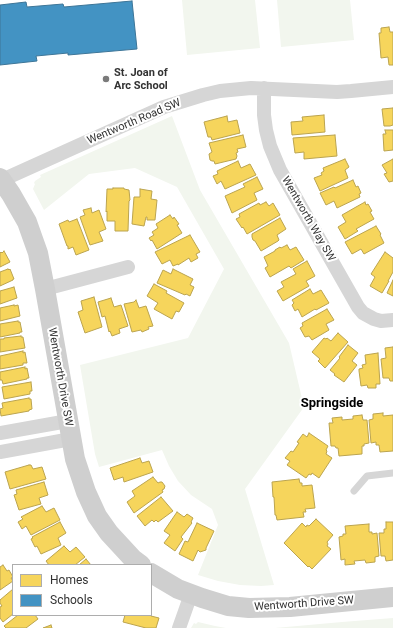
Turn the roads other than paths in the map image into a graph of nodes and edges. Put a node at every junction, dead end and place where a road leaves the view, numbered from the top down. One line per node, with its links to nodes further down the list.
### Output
1 (393, 87): 2 (street, Wentworth Road SW)
2 (264, 88): 3 (street, Wentworth Road SW); 6 (street, Wentworth Way SW)
3 (1, 179): 5 (street, Wentworth Drive SW)
4 (128, 267): 5 (street)
5 (45, 289): 7 (street, Wentworth Drive SW)
6 (393, 320)
7 (70, 430): 8 (street); 9 (street); 12 (street, Wentworth Drive SW)
8 (0, 433)
9 (0, 452)
10 (393, 473): 11 (lane)
11 (354, 491)
12 (139, 564)
13 (152, 574): 14 (street, Wentworth Drive SW)
14 (191, 594): 15 (street, Wentworth Drive SW); 16 (street)
15 (393, 597)
16 (179, 628)

